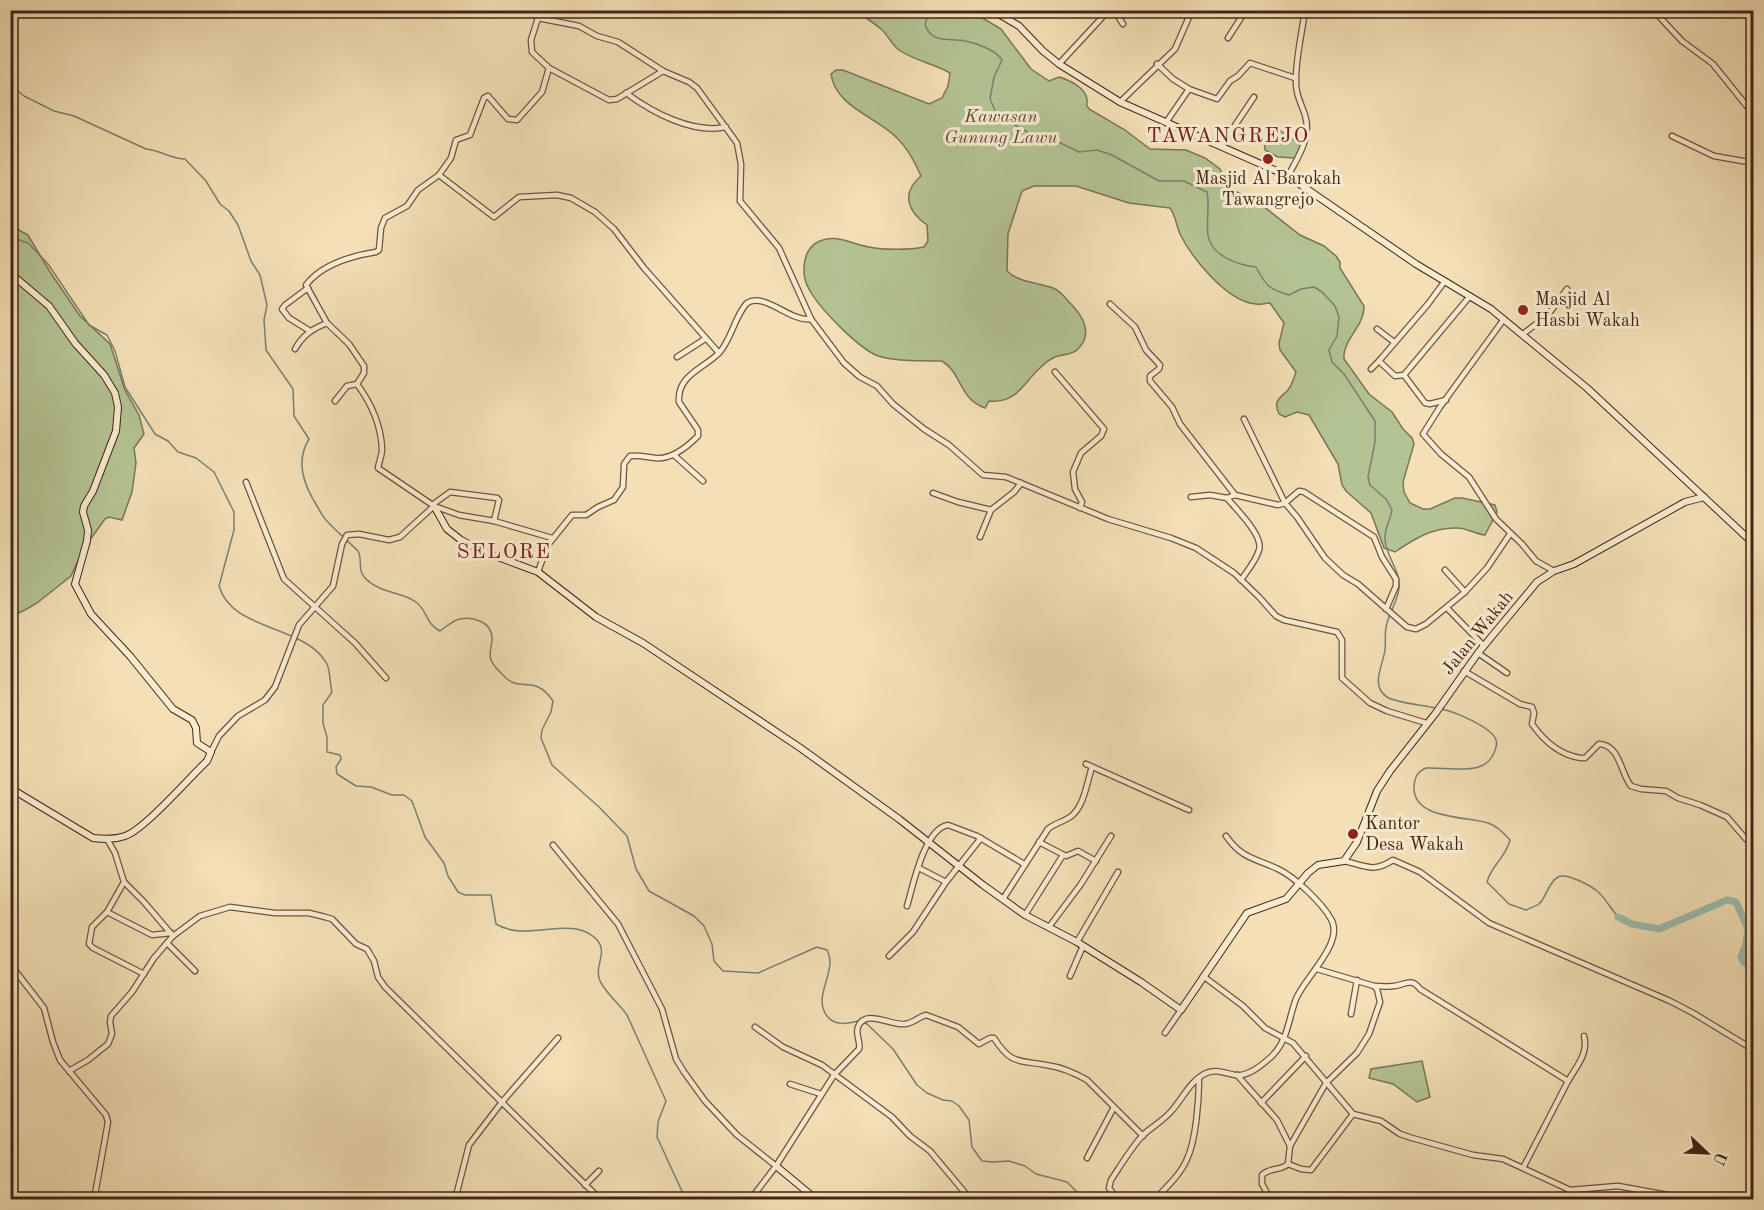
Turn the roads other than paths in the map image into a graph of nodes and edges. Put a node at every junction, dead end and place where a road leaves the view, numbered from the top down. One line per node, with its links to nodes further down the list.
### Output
1 (529, 10): 9 (street)
2 (992, 10): 12 (street)
3 (1109, 10): 12 (street)
4 (1114, 10): 10 (street)
5 (1192, 10): 13 (street)
6 (1246, 10): 11 (street)
7 (1305, 10): 16 (street)
8 (1653, 10): 21 (street)
9 (537, 18): 14 (street); 15 (street)
10 (1124, 24)
11 (1228, 38)
12 (1059, 64): 20 (street)
13 (1157, 64): 17 (street); 20 (street)
14 (549, 68): 18 (street); 27 (street)
15 (663, 71): 18 (street); 23 (street)
16 (1295, 78): 17 (street); 28 (street)
17 (1189, 89): 22 (street)
18 (626, 93): 23 (street)
19 (1254, 97): 25 (street)
20 (1120, 102): 22 (street)
21 (1754, 115)
22 (1167, 121): 25 (street)
23 (726, 127): 35 (street)
24 (1672, 136): 26 (street)
25 (1222, 145): 28 (street)
26 (1754, 163)
27 (439, 175): 31 (street); 41 (street)
28 (1288, 176): 30 (street)
29 (10, 273): 86 (street)
30 (1445, 281): 33 (street); 42 (street)
31 (308, 288): 37 (street); 39 (street)
32 (1567, 289): 40 (street)
33 (1470, 296): 36 (street); 49 (street)
34 (1110, 304): 59 (street)
35 (811, 319): 44 (street); 57 (street)
36 (1504, 319): 40 (street); 51 (street)
37 (327, 323): 39 (street); 50 (street)
38 (1377, 329): 42 (street)
39 (310, 331): 43 (street)
40 (1523, 334): 61 (street)
41 (705, 339): 44 (street); 45 (street)
42 (1394, 342): 46 (street)
43 (295, 350)
44 (719, 353): 54 (street)
45 (677, 357)
46 (1378, 361): 47 (street); 49 (street)
47 (1371, 369)
48 (1055, 372): 65 (street)
49 (1404, 375): 51 (street)
50 (357, 384): 52 (street); 64 (street)
51 (1446, 400): 68 (street)
52 (335, 401)
53 (1244, 419): 63 (street)
54 (674, 454): 55 (street); 70 (street)
55 (703, 481)
56 (246, 482): 77 (street)
57 (1021, 483): 65 (street); 66 (street)
58 (933, 493): 66 (street)
59 (1235, 495): 62 (street); 63 (street)
60 (1191, 497): 62 (street)
61 (1704, 497): 71 (street); 73 (street, Jalan Wakah)
62 (1227, 498): 75 (street)
63 (1285, 503): 79 (street); 79 (street)
64 (433, 505): 67 (street); 67 (street); 74 (street); 77 (street)
65 (1080, 508): 75 (street)
66 (991, 510): 69 (street)
67 (494, 521): 70 (street)
68 (1510, 534): 73 (street); 76 (street)
69 (980, 537)
70 (552, 538): 74 (street)
71 (1754, 544)
72 (1445, 570): 76 (street)
73 (1554, 571): 80 (street, Jalan Wakah)
74 (538, 572): 95 (street)
75 (1241, 580): 85 (street)
76 (1465, 592): 78 (street)
77 (315, 607): 84 (street); 86 (street)
78 (1447, 608): 79 (street); 80 (street)
79 (1387, 611)
80 (1484, 646): 81 (street, Jalan Wakah)
81 (1478, 652): 82 (street, Jalan Wakah); 83 (street)
82 (1464, 671): 85 (street, Jalan Wakah); 97 (street)
83 (1507, 673)
84 (386, 678)
85 (1426, 723): 101 (street, Jalan Wakah)
86 (211, 752): 94 (street)
87 (1086, 765): 88 (street)
88 (1092, 767): 90 (street); 96 (street)
89 (10, 789): 94 (street)
90 (1189, 810)
91 (1111, 836): 100 (street)
92 (1226, 836): 108 (street)
93 (981, 838): 95 (street); 102 (street); 103 (street)
94 (107, 839): 106 (street)
95 (928, 841): 103 (street); 104 (street)
96 (1039, 842): 99 (street); 102 (street)
97 (1754, 844)
98 (553, 845): 151 (street)
99 (1063, 855): 100 (street); 112 (street)
100 (1096, 861): 113 (street)
101 (1344, 861): 108 (street); 133 (street)
102 (1024, 864): 109 (street)
103 (959, 866): 107 (street); 109 (street)
104 (919, 868): 107 (street); 110 (street)
105 (1119, 872): 116 (street)
106 (124, 882): 111 (street); 114 (street)
107 (946, 882): 117 (street)
108 (1299, 885): 119 (street); 123 (street)
109 (1002, 898): 112 (street)
110 (907, 906)
111 (107, 912): 114 (street); 121 (street)
112 (1025, 915): 113 (street)
113 (1049, 927): 116 (street)
114 (172, 935): 115 (street); 143 (street)
115 (167, 943): 120 (street); 121 (street)
116 (1080, 944): 122 (street); 126 (street)
117 (889, 956)
118 (10, 964): 135 (street)
119 (1317, 969): 124 (street); 132 (street)
120 (195, 971)
121 (144, 974): 135 (street)
122 (1070, 976)
123 (1203, 976): 126 (street); 132 (street)
124 (1357, 980): 125 (street); 127 (street)
125 (1374, 986): 139 (street); 140 (street)
126 (1181, 1010): 129 (street)
127 (1351, 1014)
128 (755, 1027): 136 (street)
129 (1165, 1033)
130 (1584, 1036): 139 (street)
131 (558, 1038): 143 (street)
132 (1285, 1039): 134 (street); 137 (street)
133 (1754, 1050)
134 (1306, 1056): 140 (street); 144 (street)
135 (69, 1071): 155 (street)
136 (834, 1075): 142 (street); 145 (street); 160 (street)
137 (1237, 1075): 138 (street); 144 (street)
138 (1199, 1078): 147 (street); 162 (street)
139 (1568, 1081): 152 (street)
140 (1326, 1083): 146 (street); 148 (street)
141 (790, 1084): 142 (street)
142 (821, 1094): 151 (street)
143 (502, 1102): 154 (street); 156 (street)
144 (1261, 1102): 148 (street)
145 (1113, 1109): 147 (street); 149 (street)
146 (1353, 1114): 150 (street); 152 (street)
147 (1143, 1136): 161 (street)
148 (1290, 1146): 150 (street)
149 (1087, 1158)
150 (1288, 1164): 163 (street)
151 (776, 1166): 158 (street); 159 (street)
152 (1523, 1168): 164 (street)
153 (599, 1171): 154 (street)
154 (585, 1185): 157 (street)
155 (94, 1200)
156 (455, 1200)
157 (601, 1200)
158 (750, 1200)
159 (817, 1200)
160 (971, 1200)
161 (1118, 1200)
162 (1154, 1200)
163 (1271, 1200)
164 (1680, 1200)

